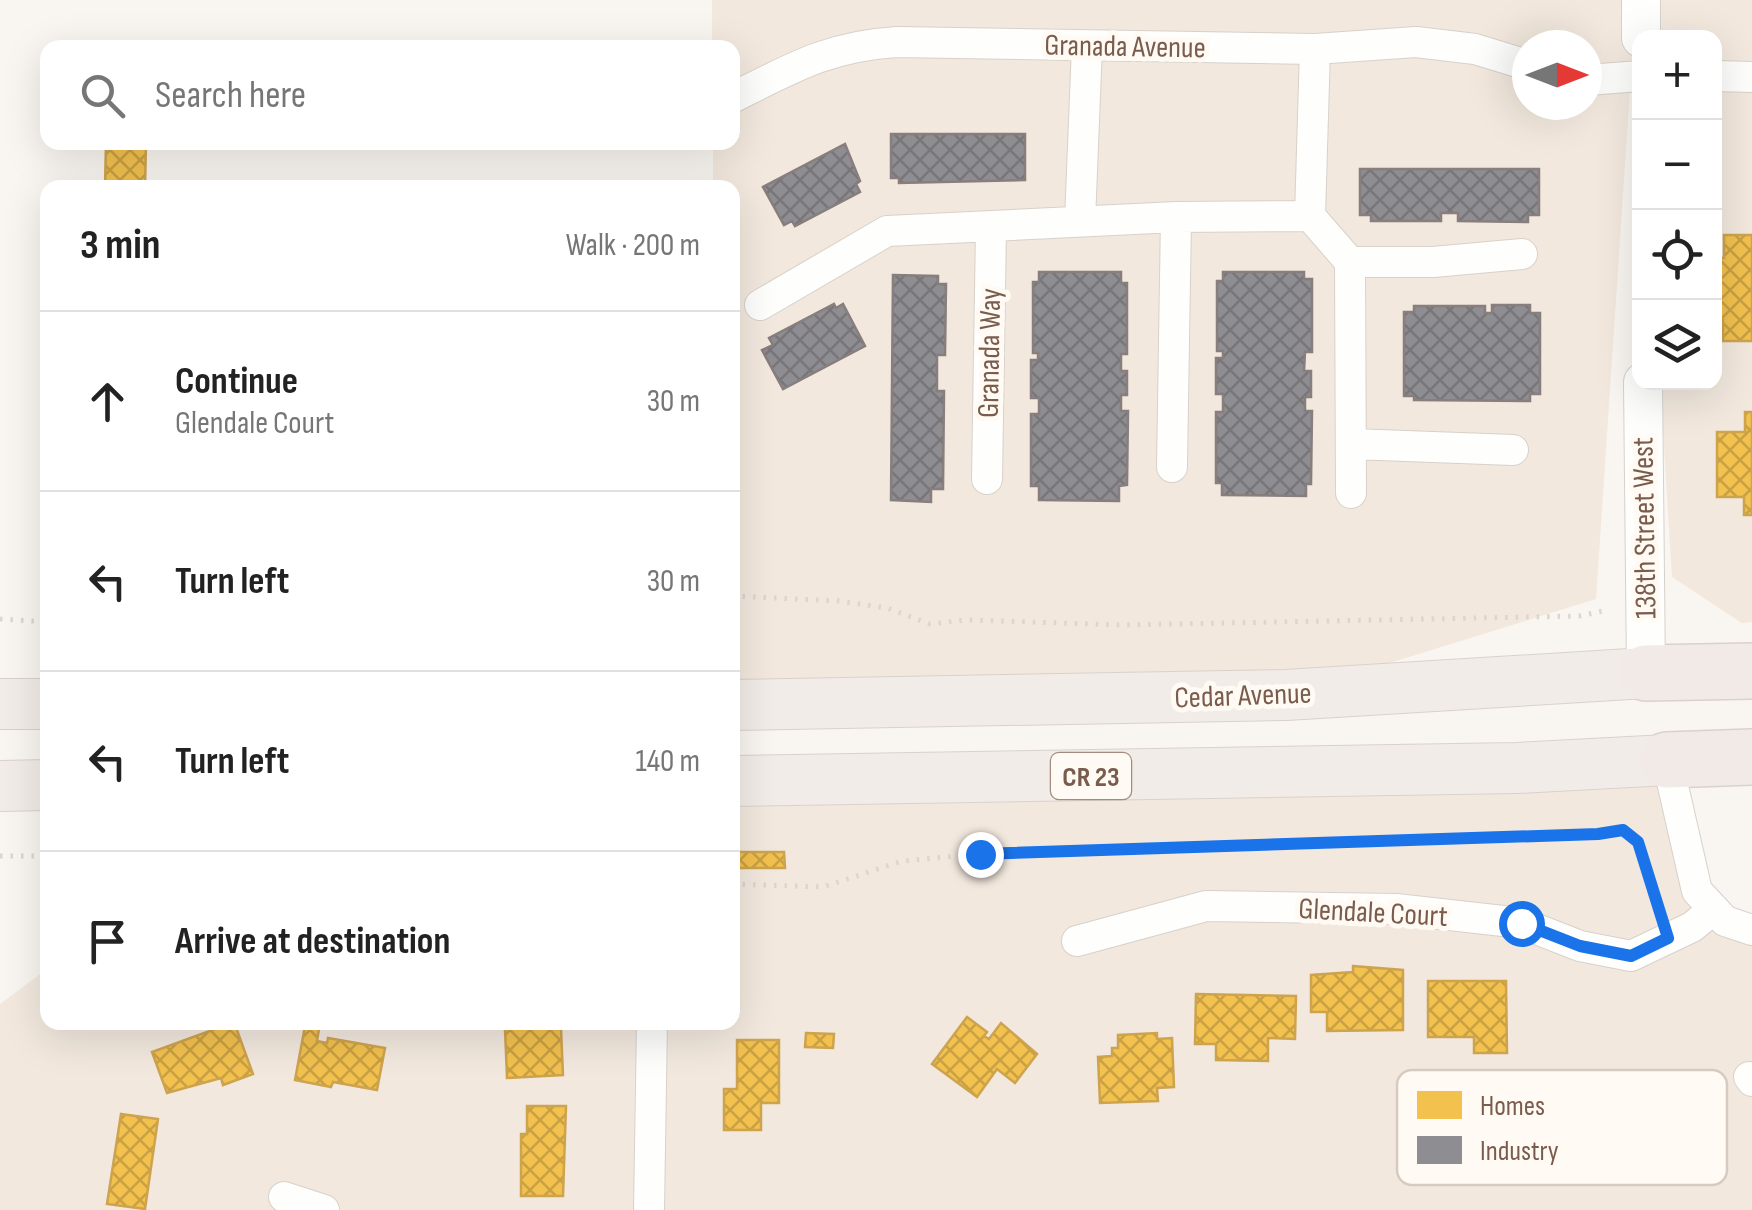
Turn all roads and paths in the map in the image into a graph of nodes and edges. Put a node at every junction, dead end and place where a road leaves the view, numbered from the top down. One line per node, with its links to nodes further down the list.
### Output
1 (1641, 0): 2 (street)
2 (1641, 30)
3 (1087, 46): 4 (street, Granada Avenue); 10 (street, Granada Avenue); 13 (street)
4 (1314, 49): 5 (street, Granada Avenue); 11 (street)
5 (1512, 60)
6 (1722, 76): 8 (street)
7 (1632, 77): 9 (street)
8 (1752, 77)
9 (1602, 81)
10 (740, 94)
11 (1310, 216): 12 (street); 16 (street)
12 (1176, 217): 13 (street); 21 (street)
13 (1080, 221): 14 (street)
14 (991, 228): 17 (street); 22 (street, Granada Way)
15 (1522, 254): 16 (street)
16 (1350, 262): 19 (street)
17 (760, 305)
18 (1643, 390): 29 (street, 138th Street West)
19 (1352, 444): 20 (street); 23 (street)
20 (1512, 450)
21 (1172, 467)
22 (987, 478)
23 (1351, 493)
24 (740, 596): 25 (path)
25 (1602, 612)
26 (0, 619): 27 (path)
27 (40, 622)
28 (1752, 670): 29 (highway, Cedar Avenue)
29 (1646, 673): 32 (highway, Cedar Avenue)
30 (0, 704): 31 (highway)
31 (40, 704)
32 (740, 706)
33 (1752, 757): 34 (highway)
34 (1667, 760): 35 (highway, CR 23); 41 (street)
35 (740, 781)
36 (0, 786): 37 (highway)
37 (40, 786)
38 (0, 856): 39 (path)
39 (40, 856)
40 (740, 884): 43 (path)
41 (1706, 900): 42 (street); 43 (street, Glendale Court)
42 (1752, 930)
43 (1668, 938): 44 (street, Glendale Court)
44 (1077, 941)
45 (652, 1030): 48 (street)
46 (284, 1198): 47 (street)
47 (324, 1210)
48 (648, 1210)

